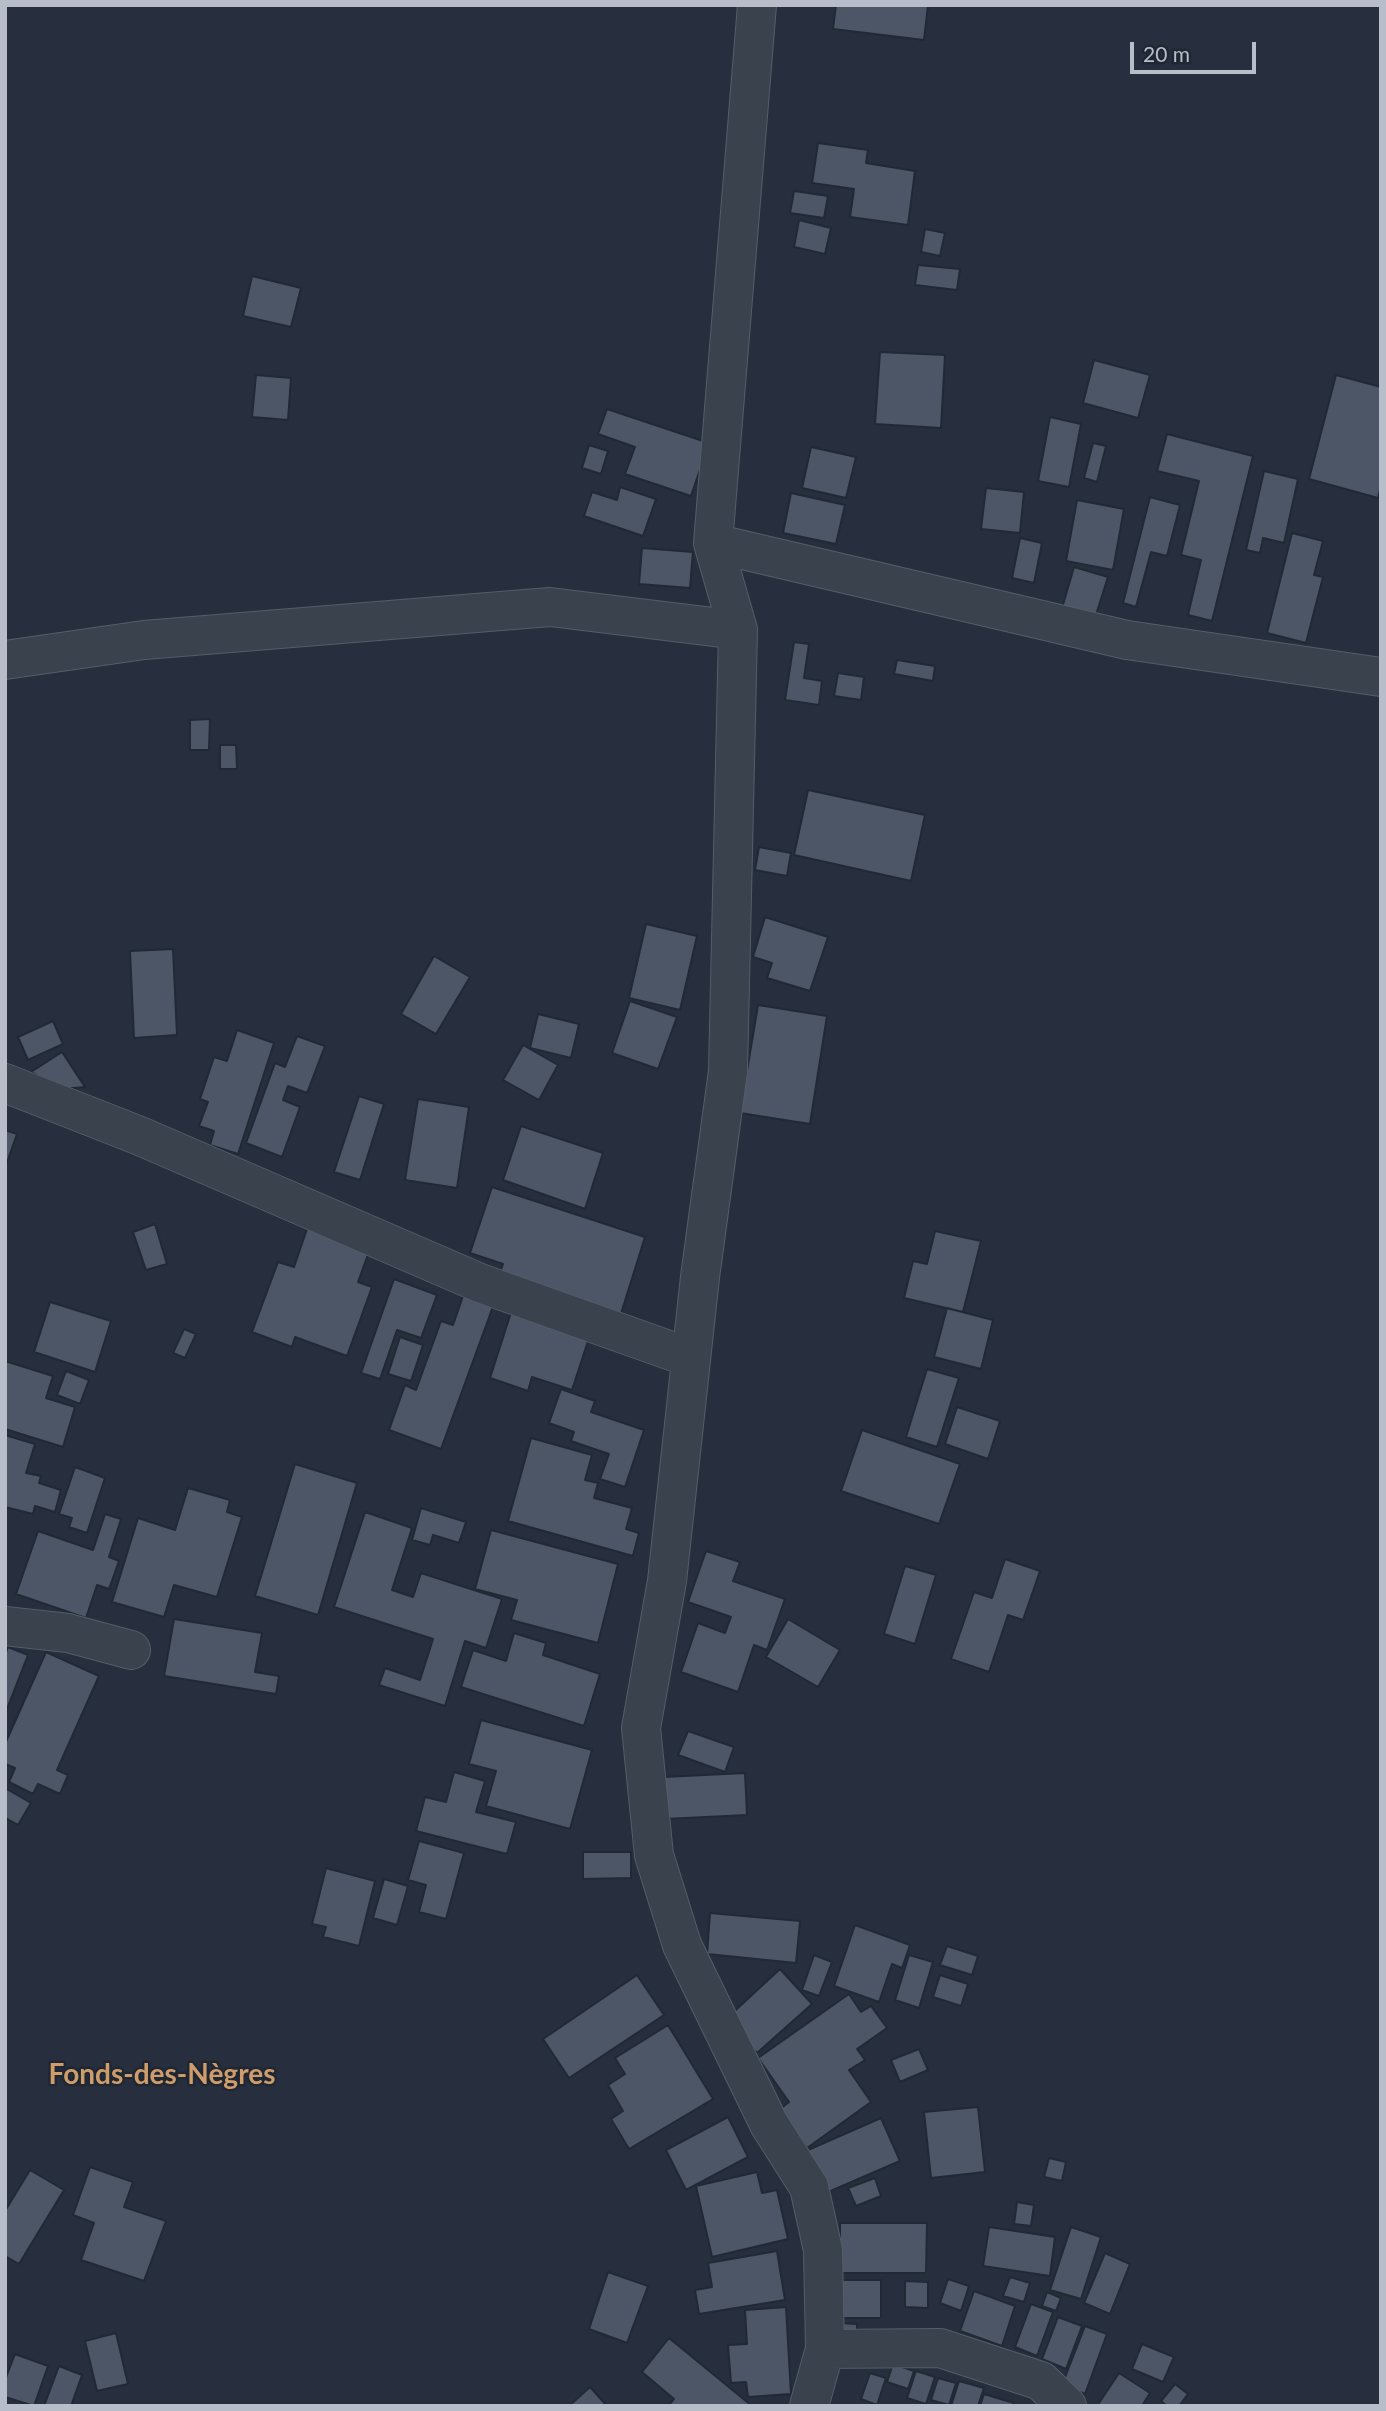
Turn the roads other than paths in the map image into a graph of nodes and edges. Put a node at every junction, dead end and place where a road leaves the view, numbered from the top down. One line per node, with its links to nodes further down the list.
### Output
1 (757, 5): 2 (street)
2 (713, 544): 3 (street); 5 (street)
3 (738, 630): 4 (street); 7 (street)
4 (5, 660)
5 (1381, 677)
6 (5, 1083): 7 (street)
7 (691, 1358): 10 (street)
8 (5, 1626): 9 (street)
9 (131, 1650)
10 (825, 2349): 11 (street); 12 (street)
11 (809, 2406)
12 (1067, 2406)

